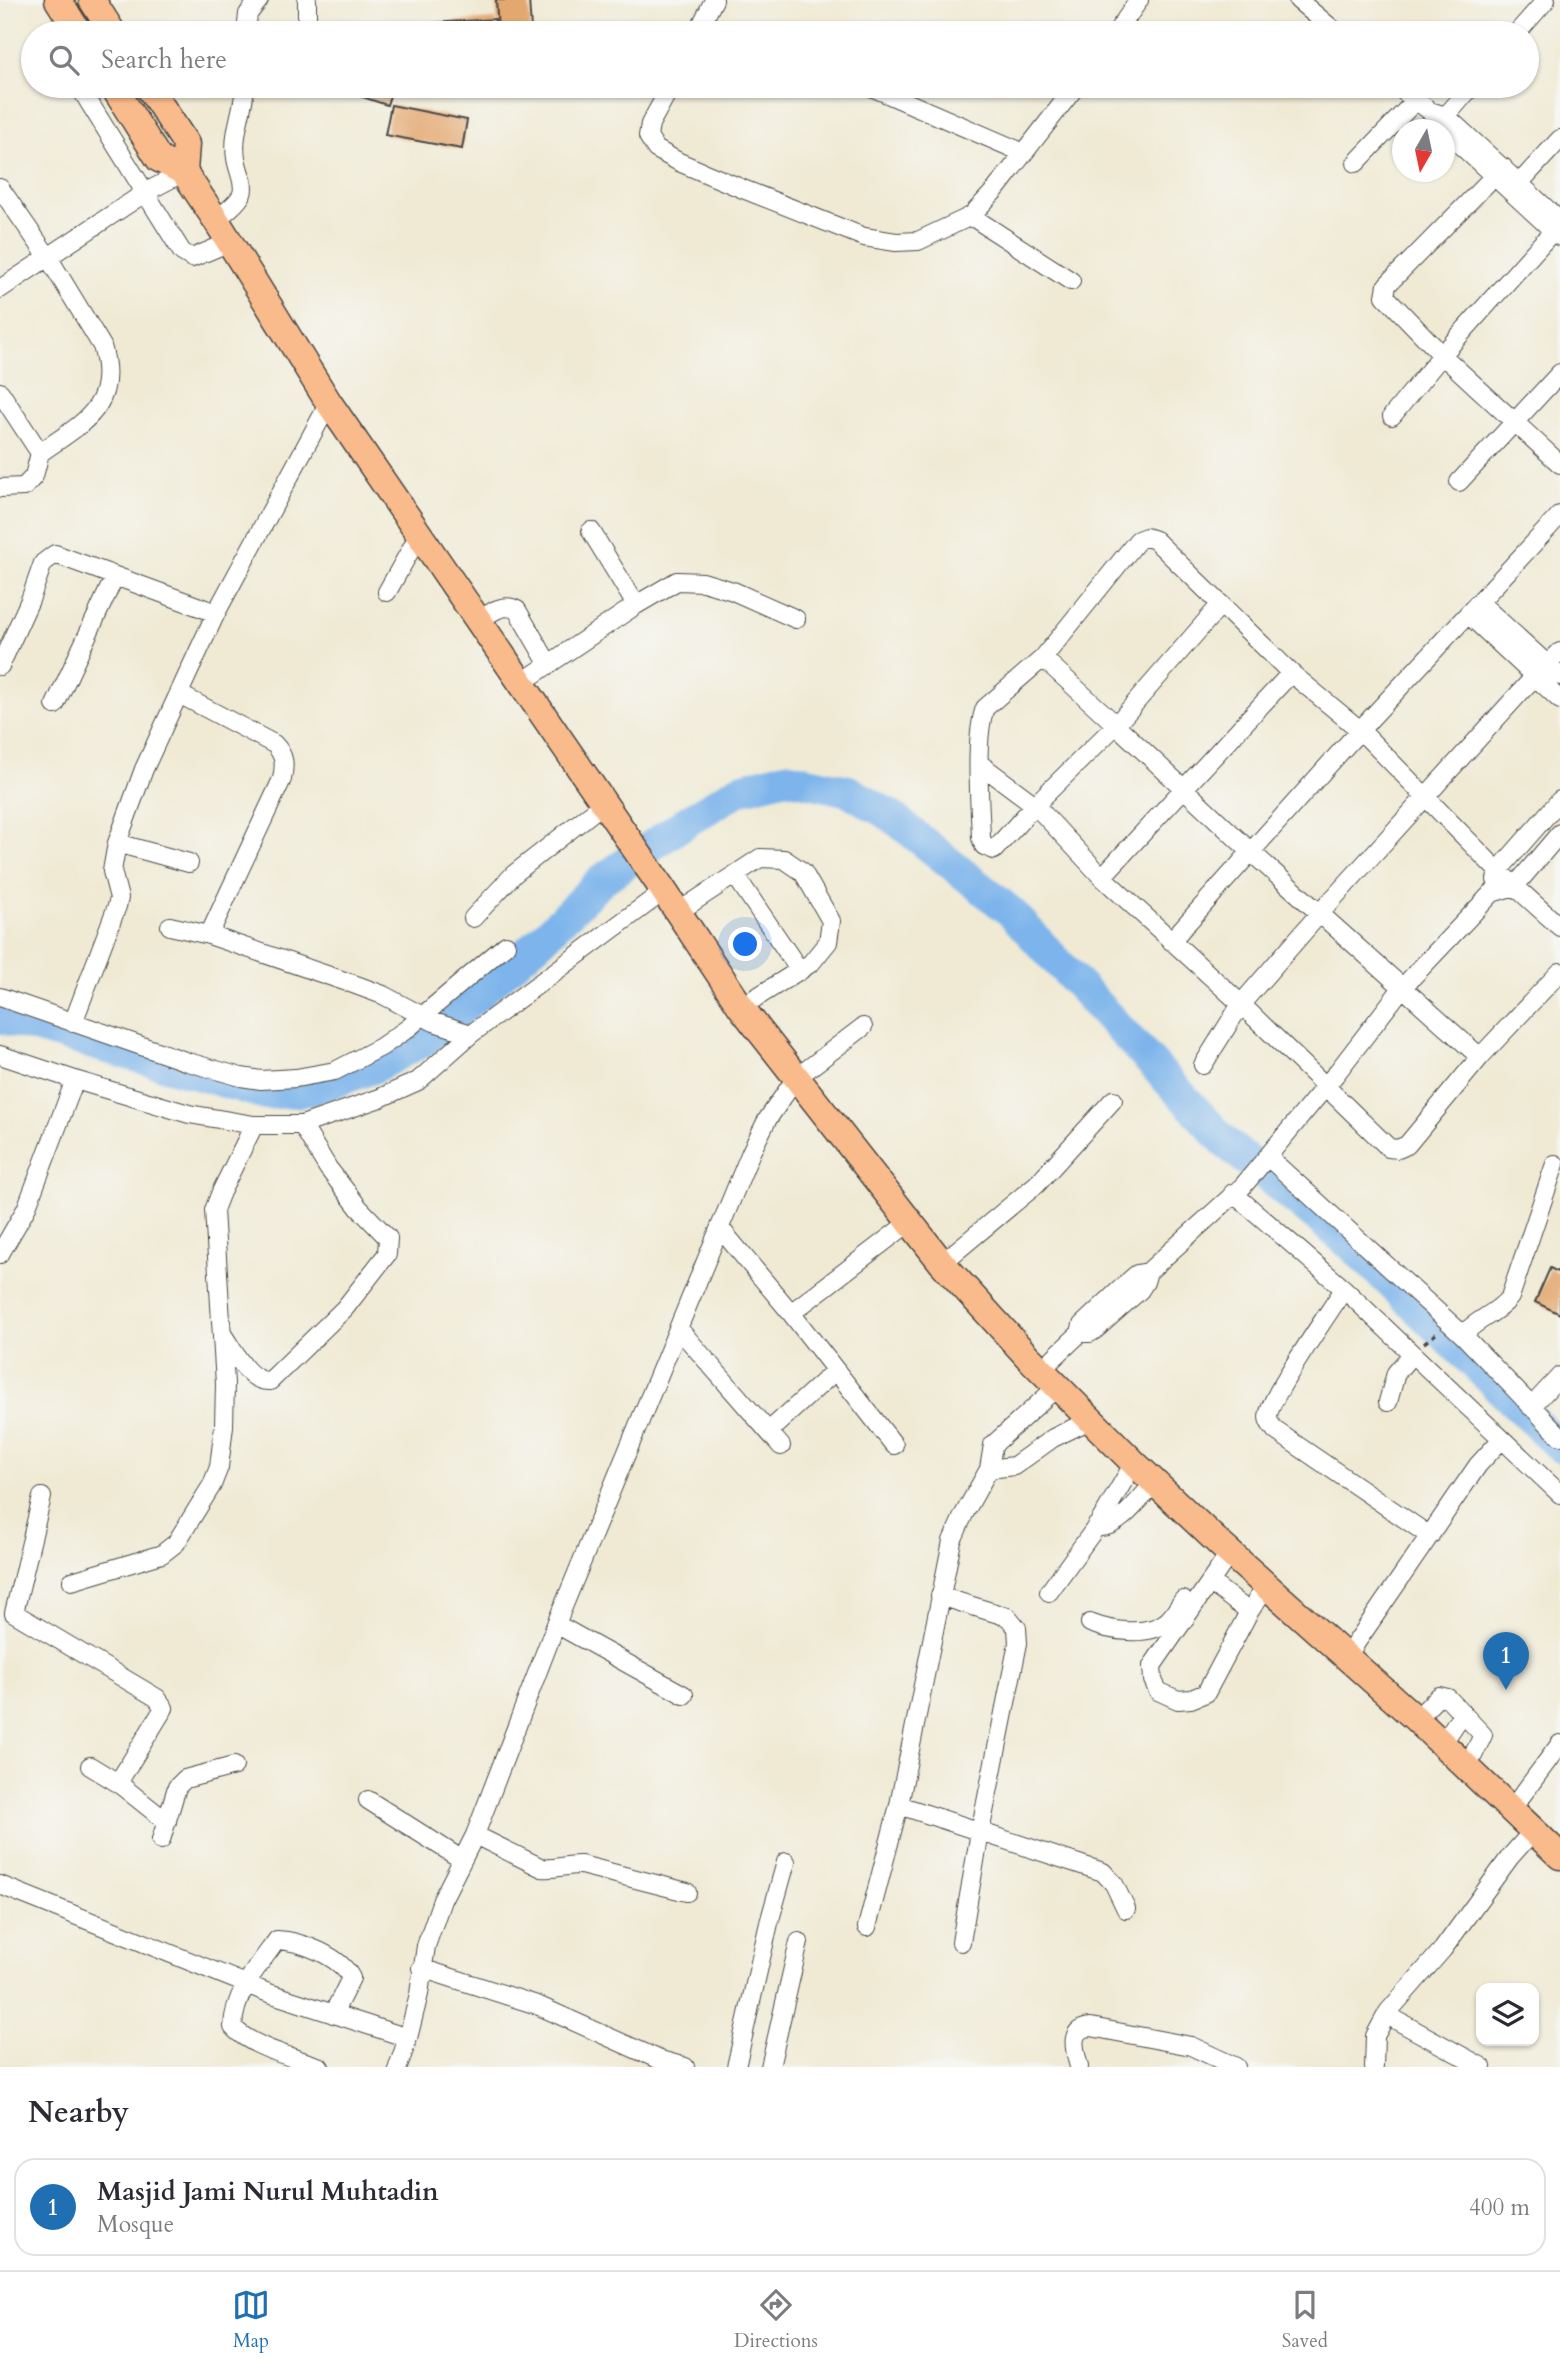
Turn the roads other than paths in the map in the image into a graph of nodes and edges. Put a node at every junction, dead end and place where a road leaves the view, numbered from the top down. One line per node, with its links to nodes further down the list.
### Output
1 (58, 0): 9 (highway)
2 (92, 0): 10 (highway)
3 (258, 0): 11 (street)
4 (307, 0): 12 (street)
5 (714, 0): 13 (street)
6 (1139, 0): 14 (street)
7 (1298, 0): 15 (street)
8 (1546, 0): 16 (street)
9 (71, 21)
10 (105, 21)
11 (247, 21)
12 (307, 21)
13 (703, 21)
14 (1124, 21)
15 (1323, 21)
16 (1528, 21)
17 (91, 98): 36 (street)
18 (121, 98): 32 (highway)
19 (156, 98): 32 (highway)
20 (244, 98): 38 (street)
21 (664, 98): 37 (street)
22 (897, 98): 30 (street)
23 (1067, 98): 30 (street)
24 (1412, 98): 26 (street)
25 (1459, 98): 26 (street)
26 (1437, 119)
27 (1455, 135): 33 (street)
28 (1560, 139): 35 (street)
29 (1392, 143): 31 (street)
30 (1024, 153): 37 (street)
31 (1356, 163)
32 (184, 172): 36 (street); 38 (highway)
33 (1498, 173): 35 (street); 44 (street)
34 (0, 188): 41 (street)
35 (1515, 188): 39 (street)
36 (146, 192): 40 (street); 41 (street)
37 (971, 216): 42 (street)
38 (216, 220): 40 (highway)
39 (1558, 228): 44 (street)
40 (230, 242): 47 (highway)
41 (48, 257): 43 (street); 50 (street)
42 (1070, 281)
43 (0, 289)
44 (1442, 355): 48 (street); 49 (street)
45 (1560, 373): 49 (street)
46 (0, 392): 50 (street)
47 (329, 403): 56 (highway); 62 (street)
48 (1392, 416)
49 (1514, 421): 51 (street); 52 (street)
50 (40, 453): 53 (street)
51 (1560, 464)
52 (1459, 482)
53 (0, 488)
54 (1560, 516): 61 (street)
55 (591, 531): 60 (street)
56 (419, 535): 58 (street); 64 (highway)
57 (115, 576): 62 (street); 67 (street); 73 (street)
58 (387, 592)
59 (1221, 604): 65 (street); 69 (street); 74 (street)
60 (636, 605): 63 (street); 66 (street)
61 (1474, 609): 68 (street); 75 (street)
62 (216, 613): 71 (street)
63 (796, 619)
64 (478, 621): 66 (street); 70 (highway)
65 (1043, 658): 74 (street); 76 (street)
66 (549, 665): 70 (street)
67 (0, 666)
68 (1551, 667): 72 (street); 78 (street)
69 (1291, 673): 75 (street); 77 (street)
70 (521, 683): 80 (highway)
71 (179, 694): 83 (street); 96 (street)
72 (1560, 700)
73 (55, 705)
74 (1116, 725): 77 (street); 81 (street)
75 (1360, 730): 78 (street); 84 (street)
76 (980, 764): 81 (street); 81 (street)
77 (1182, 789): 84 (street); 88 (street)
78 (1426, 798): 86 (street); 92 (street)
79 (1560, 800): 86 (street)
80 (603, 804): 91 (highway); 93 (street)
81 (1035, 805): 88 (street)
82 (1560, 833): 89 (street)
83 (117, 843): 85 (street); 106 (street)
84 (1250, 851): 92 (street); 97 (street)
85 (189, 863)
86 (1498, 871): 89 (street); 90 (street)
87 (735, 875): 91 (street); 99 (street); 99 (street)
88 (1102, 877): 97 (street)
89 (1515, 886): 90 (street); 95 (street)
90 (1492, 893): 101 (street)
91 (667, 896): 104 (highway); 108 (street)
92 (1320, 913): 101 (street); 103 (street)
93 (473, 918)
94 (170, 926): 96 (street)
95 (1560, 927)
96 (209, 935): 105 (street)
97 (1171, 941): 103 (street)
98 (506, 945): 105 (street)
99 (800, 971): 104 (street)
100 (1560, 972): 110 (street)
101 (1402, 988): 110 (street); 114 (street)
102 (0, 997): 106 (street)
103 (1241, 1004): 111 (street); 114 (street)
104 (741, 1007): 112 (highway)
105 (427, 1019): 106 (street); 108 (street)
106 (73, 1023)
107 (863, 1027): 112 (street)
108 (465, 1032): 117 (street)
109 (0, 1055): 113 (street)
110 (1480, 1057): 114 (street)
111 (1203, 1065)
112 (796, 1078): 121 (highway); 122 (street)
113 (75, 1080): 116 (street); 123 (street)
114 (1325, 1086): 118 (street)
115 (1113, 1100): 124 (street)
116 (254, 1125): 117 (street); 128 (street)
117 (302, 1125): 128 (street)
118 (1264, 1162): 120 (street); 129 (street)
119 (1555, 1164): 129 (street)
120 (1238, 1190): 125 (street); 133 (street)
121 (911, 1221): 124 (highway); 126 (street)
122 (720, 1228): 126 (street); 127 (street)
123 (0, 1254)
124 (942, 1263): 133 (highway)
125 (1344, 1289): 130 (street); 148 (street)
126 (791, 1313): 131 (street)
127 (679, 1329): 137 (street); 158 (street)
128 (222, 1333): 150 (street)
129 (1463, 1335): 135 (street)
130 (1414, 1351): 134 (street); 139 (street)
131 (835, 1371): 137 (street); 140 (street)
132 (1560, 1376): 135 (street)
133 (1050, 1378): 136 (highway); 143 (street)
134 (1388, 1402)
135 (1531, 1407): 138 (street)
136 (1092, 1419): 142 (highway); 143 (street)
137 (769, 1431): 141 (street)
138 (1560, 1436)
139 (1501, 1440): 145 (street); 148 (street)
140 (894, 1445)
141 (782, 1446)
142 (1134, 1463): 144 (highway); 147 (street)
143 (989, 1469): 154 (street)
144 (1154, 1482): 147 (street); 149 (highway)
145 (1560, 1494)
146 (42, 1497): 155 (street)
147 (1096, 1526): 153 (street)
148 (1430, 1536): 159 (street)
149 (1226, 1550): 151 (street); 152 (highway); 157 (street)
150 (72, 1581)
151 (1210, 1582): 156 (street); 156 (street)
152 (1267, 1586): 156 (street); 159 (highway)
153 (1049, 1592)
154 (940, 1595): 170 (street); 174 (street)
155 (7, 1610): 168 (street)
156 (1249, 1612)
157 (1090, 1623)
158 (556, 1624): 160 (street); 175 (street)
159 (1347, 1656): 162 (highway)
160 (684, 1695)
161 (1463, 1713): 162 (street); 163 (street); 167 (street)
162 (1416, 1719): 163 (highway)
163 (1442, 1744): 167 (highway)
164 (1560, 1744): 171 (street)
165 (90, 1766): 168 (street)
166 (234, 1766): 172 (street)
167 (1466, 1768): 171 (highway)
168 (118, 1783): 172 (street)
169 (368, 1800): 178 (street)
170 (899, 1805): 174 (street); 183 (street)
171 (1511, 1810): 173 (highway)
172 (167, 1822): 176 (street)
173 (1533, 1831): 177 (highway); 188 (street)
174 (980, 1832): 182 (street); 185 (street)
175 (475, 1835): 178 (street); 181 (street)
176 (161, 1840)
177 (1560, 1856)
178 (461, 1859): 186 (street)
179 (786, 1862): 194 (street)
180 (0, 1885): 187 (street)
181 (687, 1892)
182 (1126, 1909)
183 (867, 1927)
184 (799, 1942): 195 (street)
185 (961, 1942)
186 (421, 1968): 190 (street); 193 (street)
187 (246, 1983): 189 (street); 189 (street); 191 (street)
188 (1388, 2012): 198 (street); 199 (street)
189 (333, 2014): 190 (street)
190 (408, 2038): 192 (street)
191 (320, 2067)
192 (398, 2067)
193 (685, 2067)
194 (736, 2067)
195 (770, 2067)
196 (1079, 2067): 197 (street)
197 (1236, 2067)
198 (1374, 2067)
199 (1482, 2067)

